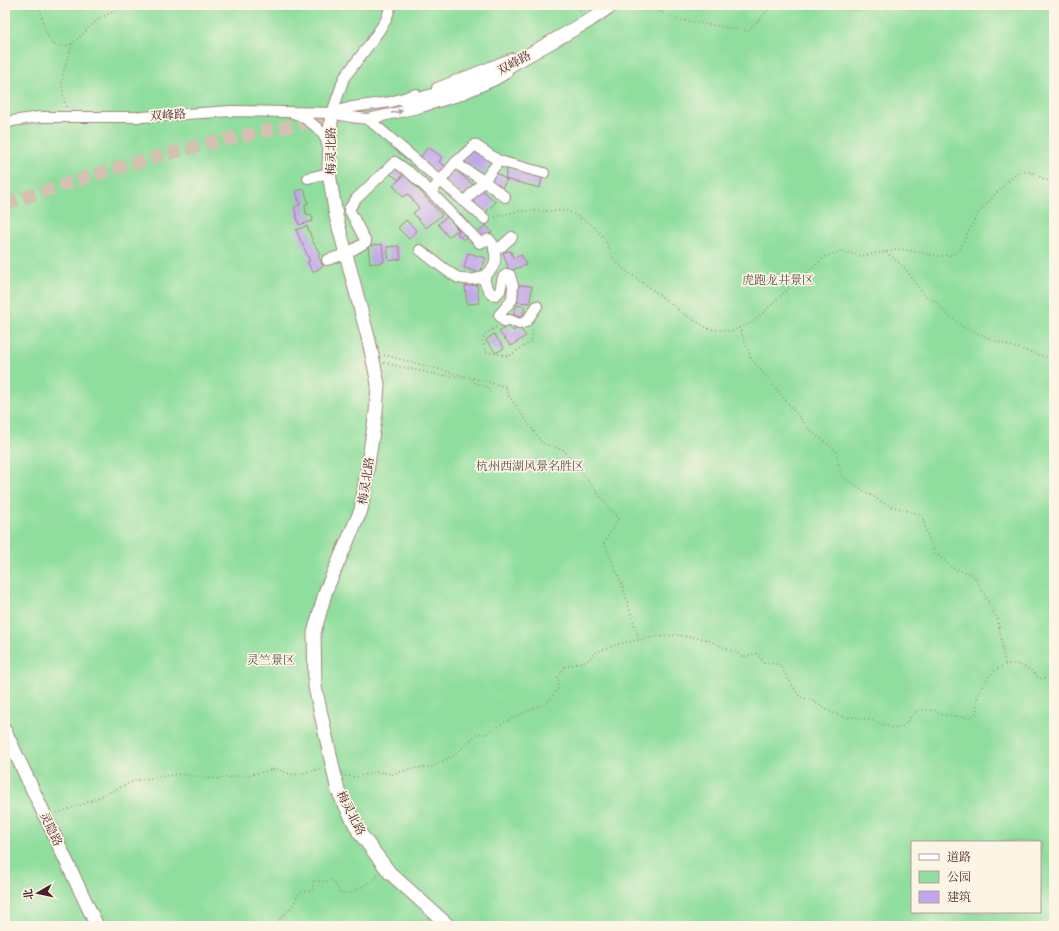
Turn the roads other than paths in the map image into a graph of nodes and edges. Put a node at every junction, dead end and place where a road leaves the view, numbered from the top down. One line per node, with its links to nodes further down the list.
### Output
1 (391, 5): 6 (street, 梅灵北路)
2 (612, 5): 3 (main road, 双峰路)
3 (542, 47): 4 (main road, 双峰路); 6 (street); 7 (street, one-way to 3)
4 (407, 103)
5 (279, 111): 6 (street, 双峰路); 8 (street, 双峰路); 9 (street)
6 (332, 112): 7 (street); 9 (main road, 梅灵北路)
7 (368, 119): 16 (street)
8 (5, 124)
9 (330, 154): 12 (main road, 梅灵北路)
10 (499, 161): 11 (street); 13 (street); 15 (street)
11 (455, 164): 15 (street); 16 (street)
12 (329, 173): 14 (street); 24 (main road, 梅灵北路)
13 (544, 173)
14 (308, 178)
15 (484, 181): 18 (street); 19 (street)
16 (441, 182): 17 (street); 19 (street)
17 (431, 192): 23 (street); 24 (street)
18 (505, 197)
19 (464, 202): 20 (street)
20 (485, 219)
21 (512, 237): 23 (street)
22 (420, 250): 26 (street)
23 (494, 250): 26 (street)
24 (346, 254): 25 (street); 30 (main road, 梅灵北路)
25 (327, 260)
26 (484, 277): 27 (street)
27 (537, 306)
28 (5, 731): 29 (main road, 灵隐路)
29 (97, 926)
30 (449, 926)

